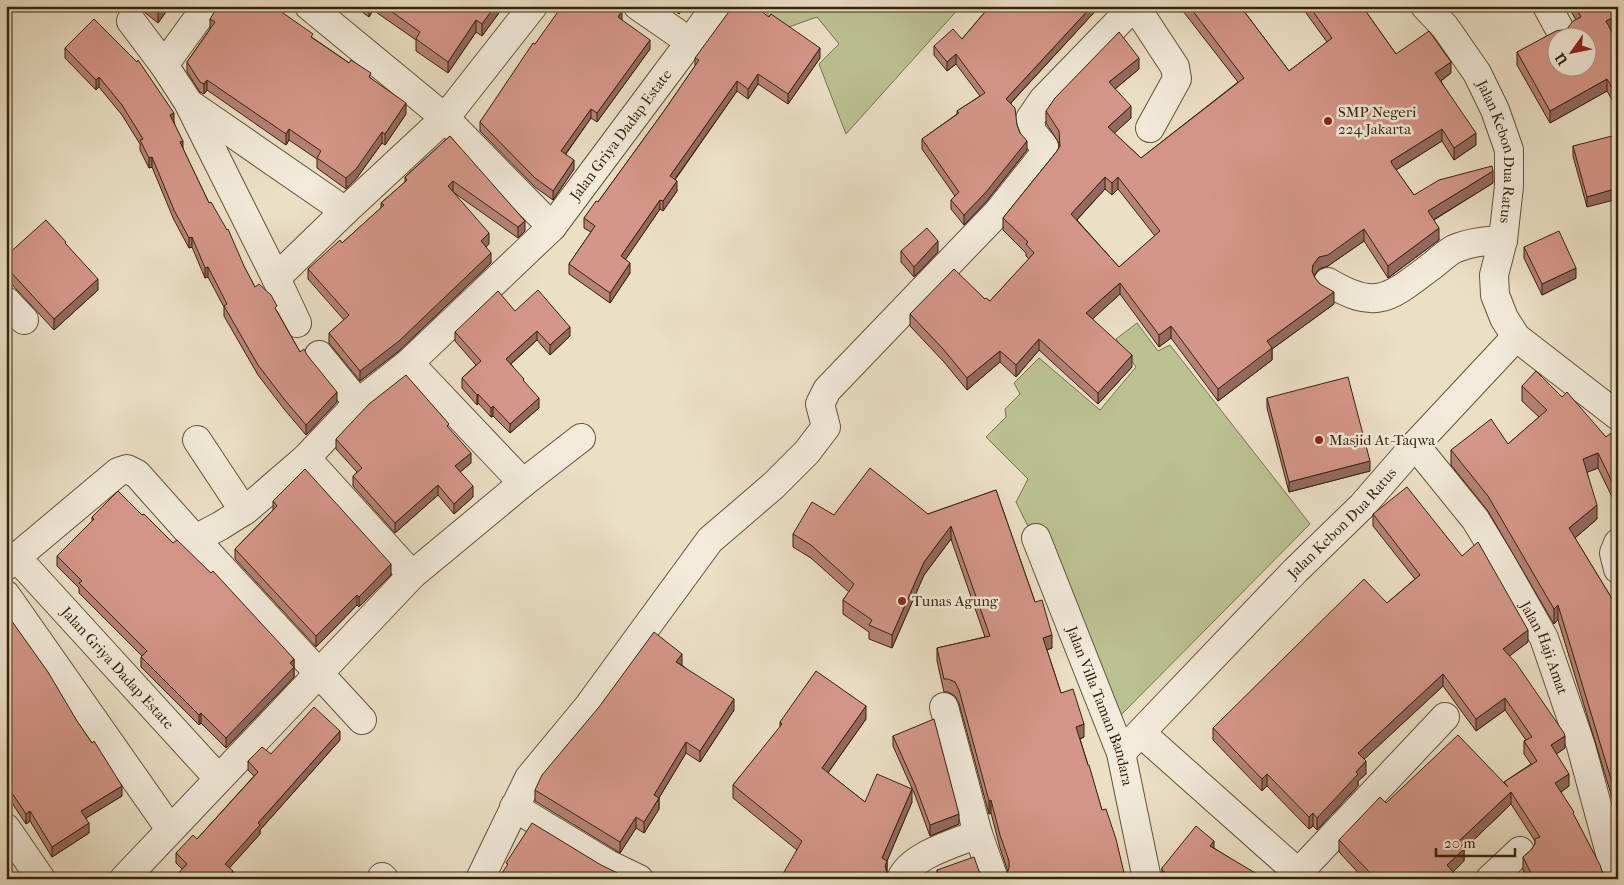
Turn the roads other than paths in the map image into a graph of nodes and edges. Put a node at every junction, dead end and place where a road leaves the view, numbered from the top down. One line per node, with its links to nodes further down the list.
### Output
1 (207, 6): 10 (street)
2 (309, 6): 12 (street)
3 (533, 6): 12 (street)
4 (638, 6): 9 (street)
5 (716, 6): 9 (street, Jalan Griya Dadap Estate)
6 (1134, 6): 13 (street); 45 (street)
7 (1424, 6): 16 (street, Jalan Kebon Dua Ratus)
8 (131, 21): 10 (street)
9 (690, 42): 15 (street, Jalan Griya Dadap Estate)
10 (164, 64): 11 (street)
11 (188, 102): 14 (street); 17 (street)
12 (445, 118): 14 (street); 15 (street)
13 (1150, 128)
14 (345, 211): 17 (street)
15 (552, 227): 22 (street, Jalan Griya Dadap Estate)
16 (1503, 240): 18 (street); 20 (street, Jalan Kebon Dua Ratus)
17 (276, 278): 19 (street)
18 (1328, 282)
19 (297, 323)
20 (1516, 337): 24 (street); 27 (street, Jalan Kebon Dua Ratus)
21 (319, 355): 23 (street)
22 (410, 363): 23 (street, Jalan Griya Dadap Estate); 29 (street)
23 (358, 403): 28 (street, Jalan Griya Dadap Estate)
24 (1618, 416)
25 (581, 438): 29 (street)
26 (197, 440): 30 (street)
27 (1415, 445): 42 (street, Jalan Kebon Dua Ratus); 59 (street, Jalan Haji Amat)
28 (306, 458): 30 (street, Jalan Griya Dadap Estate); 36 (street)
29 (523, 483): 36 (street)
30 (244, 511): 32 (street, Jalan Griya Dadap Estate)
31 (1036, 538): 43 (street, Jalan Villa Taman Bandara)
32 (195, 540): 34 (street, Jalan Griya Dadap Estate); 38 (street, Jalan Griya Dadap Estate)
33 (1618, 543): 35 (street)
34 (12, 562): 44 (street, Jalan Griya Dadap Estate)
35 (1618, 569)
36 (412, 575): 38 (street)
37 (6, 595): 47 (street)
38 (318, 674): 41 (street, Jalan Griya Dadap Estate); 44 (street)
39 (944, 707): 48 (street)
40 (1445, 717): 50 (street)
41 (362, 720)
42 (1141, 733): 43 (street, Jalan Kebon Dua Ratus); 50 (street)
43 (1121, 753): 57 (street, Jalan Villa Taman Bandara)
44 (218, 778): 47 (street)
45 (514, 807): 53 (street); 54 (street)
46 (6, 828): 51 (street)
47 (170, 830): 52 (street)
48 (978, 834): 55 (street); 56 (street)
49 (1520, 851): 58 (street)
50 (1302, 876)
51 (41, 879)
52 (124, 879)
53 (480, 879)
54 (639, 879)
55 (901, 879)
56 (994, 879)
57 (1147, 879)
58 (1490, 879)
59 (1617, 879)

